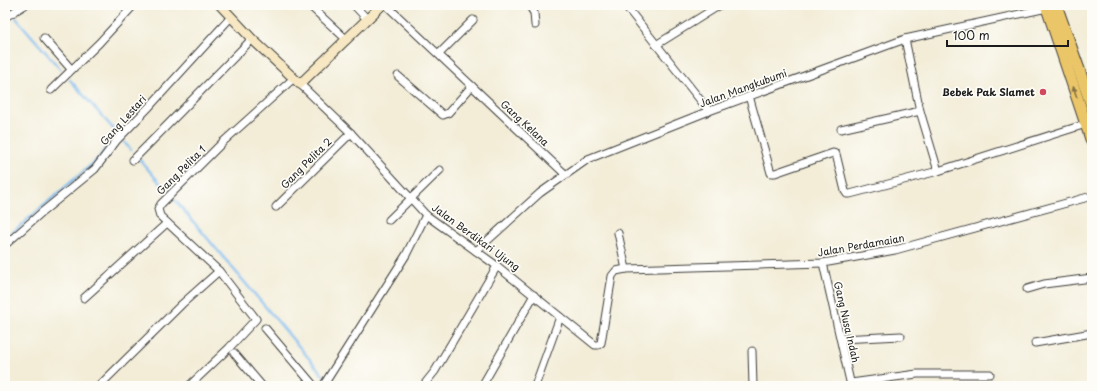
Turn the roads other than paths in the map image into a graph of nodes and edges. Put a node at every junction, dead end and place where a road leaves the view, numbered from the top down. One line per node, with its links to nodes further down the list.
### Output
1 (25, 5): 12 (street)
2 (134, 5): 23 (street)
3 (220, 5): 13 (street, Jalan Berdikari Ujung)
4 (309, 5): 20 (street)
5 (354, 5): 14 (street)
6 (382, 5): 14 (street)
7 (386, 5): 22 (street, Gang Kelana)
8 (529, 5): 16 (street)
9 (625, 5): 21 (street)
10 (720, 5): 21 (street)
11 (1050, 6): 19 (street, Jalan Mangkubumi); 29 (main road); 32 (main road, one-way to 11)
12 (7, 16)
13 (231, 17): 18 (street, Jalan Berdikari Ujung); 47 (street, Gang Lestari)
14 (368, 19): 20 (street)
15 (473, 20): 22 (street)
16 (535, 25)
17 (44, 38): 23 (street)
18 (252, 39): 25 (street, Jalan Berdikari Ujung); 36 (street)
19 (904, 39): 28 (street, Jalan Mangkubumi); 31 (street)
20 (347, 40): 25 (street)
21 (656, 45): 30 (street)
22 (439, 54): 26 (street, Gang Kelana)
23 (71, 69): 27 (street)
24 (398, 76): 26 (street)
25 (297, 81): 34 (street, Jalan Berdikari Ujung); 45 (street, Gang Pelita 1)
26 (472, 86): 39 (street, Gang Kelana)
27 (51, 90)
28 (749, 96): 30 (street, Jalan Mangkubumi); 38 (street)
29 (1091, 101)
30 (710, 111): 39 (street, Jalan Mangkubumi)
31 (920, 111): 33 (street); 38 (street)
32 (1086, 124): 35 (main road); 38 (street)
33 (841, 129)
34 (350, 133): 41 (street, Jalan Berdikari Ujung); 42 (street, Gang Pelita 2)
35 (1092, 142)
36 (133, 160)
37 (440, 170): 41 (street)
38 (938, 171)
39 (565, 174): 48 (street, Jalan Mangkubumi)
40 (1092, 196): 49 (street, Jalan Perdamaian)
41 (410, 199): 43 (street, Jalan Berdikari Ujung); 44 (street)
42 (276, 207)
43 (426, 215): 48 (street, Jalan Berdikari Ujung); 71 (street)
44 (389, 220)
45 (167, 223): 52 (street, Gang Pelita 1); 56 (street)
46 (618, 233): 51 (street)
47 (5, 245)
48 (476, 251): 50 (street, Jalan Berdikari Ujung)
49 (823, 263): 51 (street, Jalan Perdamaian); 61 (street, Gang Nusa Indah)
50 (497, 266): 55 (street, Jalan Berdikari Ujung); 72 (street)
51 (626, 269): 57 (street, Jalan Berdikari Ujung)
52 (219, 271): 67 (street); 68 (street, Gang Pelita 1)
53 (1092, 278): 54 (street)
54 (1027, 289)
55 (534, 295): 57 (street, Jalan Berdikari Ujung); 73 (street)
56 (84, 298)
57 (560, 317): 74 (street)
58 (265, 328): 70 (street)
59 (1092, 333): 62 (street)
60 (901, 336): 61 (street)
61 (841, 340): 66 (street, Gang Nusa Indah)
62 (1035, 343)
63 (752, 351): 75 (street)
64 (234, 353): 69 (street)
65 (990, 374): 66 (street)
66 (851, 385)
67 (99, 386)
68 (189, 386)
69 (262, 386)
70 (314, 386)
71 (323, 386)
72 (423, 386)
73 (482, 386)
74 (535, 386)
75 (753, 386)

